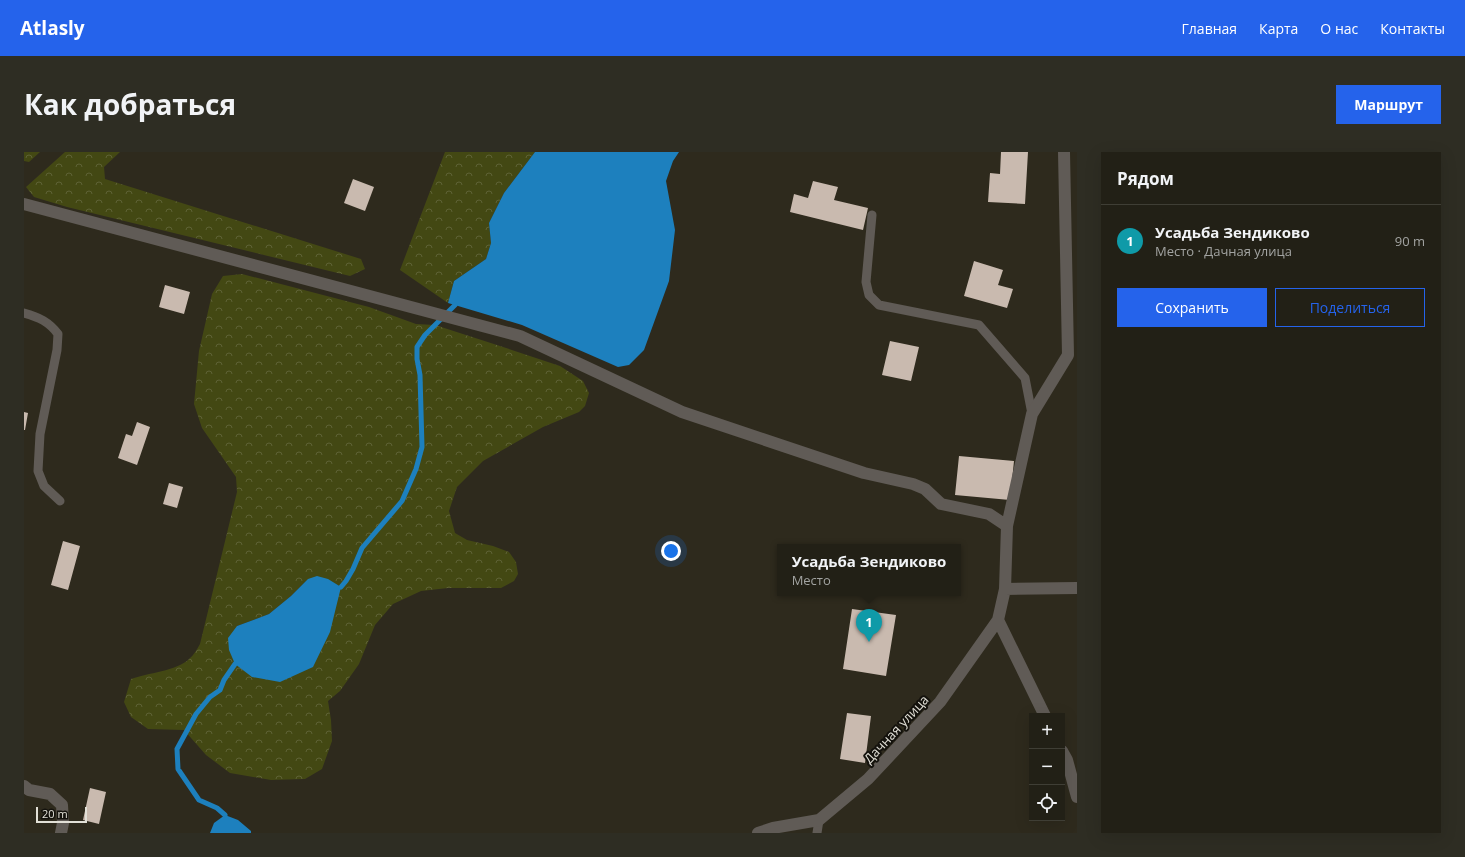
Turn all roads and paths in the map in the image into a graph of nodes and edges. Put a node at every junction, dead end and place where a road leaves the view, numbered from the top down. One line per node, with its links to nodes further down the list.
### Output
1 (1064, 152): 5 (street, Дачная улица)
2 (24, 204): 7 (street)
3 (872, 215): 5 (lane)
4 (24, 313): 6 (lane)
5 (1032, 414): 7 (street, Дачная улица)
6 (60, 501)
7 (1007, 526): 8 (street, Дачная улица)
8 (1005, 588): 9 (street); 10 (street, Дачная улица)
9 (1077, 588)
10 (998, 620): 11 (street); 15 (street, Дачная улица)
11 (1044, 713)
12 (1065, 756): 14 (street)
13 (24, 786): 16 (street)
14 (1077, 797)
15 (819, 820): 17 (street); 18 (lane)
16 (61, 833)
17 (758, 833)
18 (817, 833)

